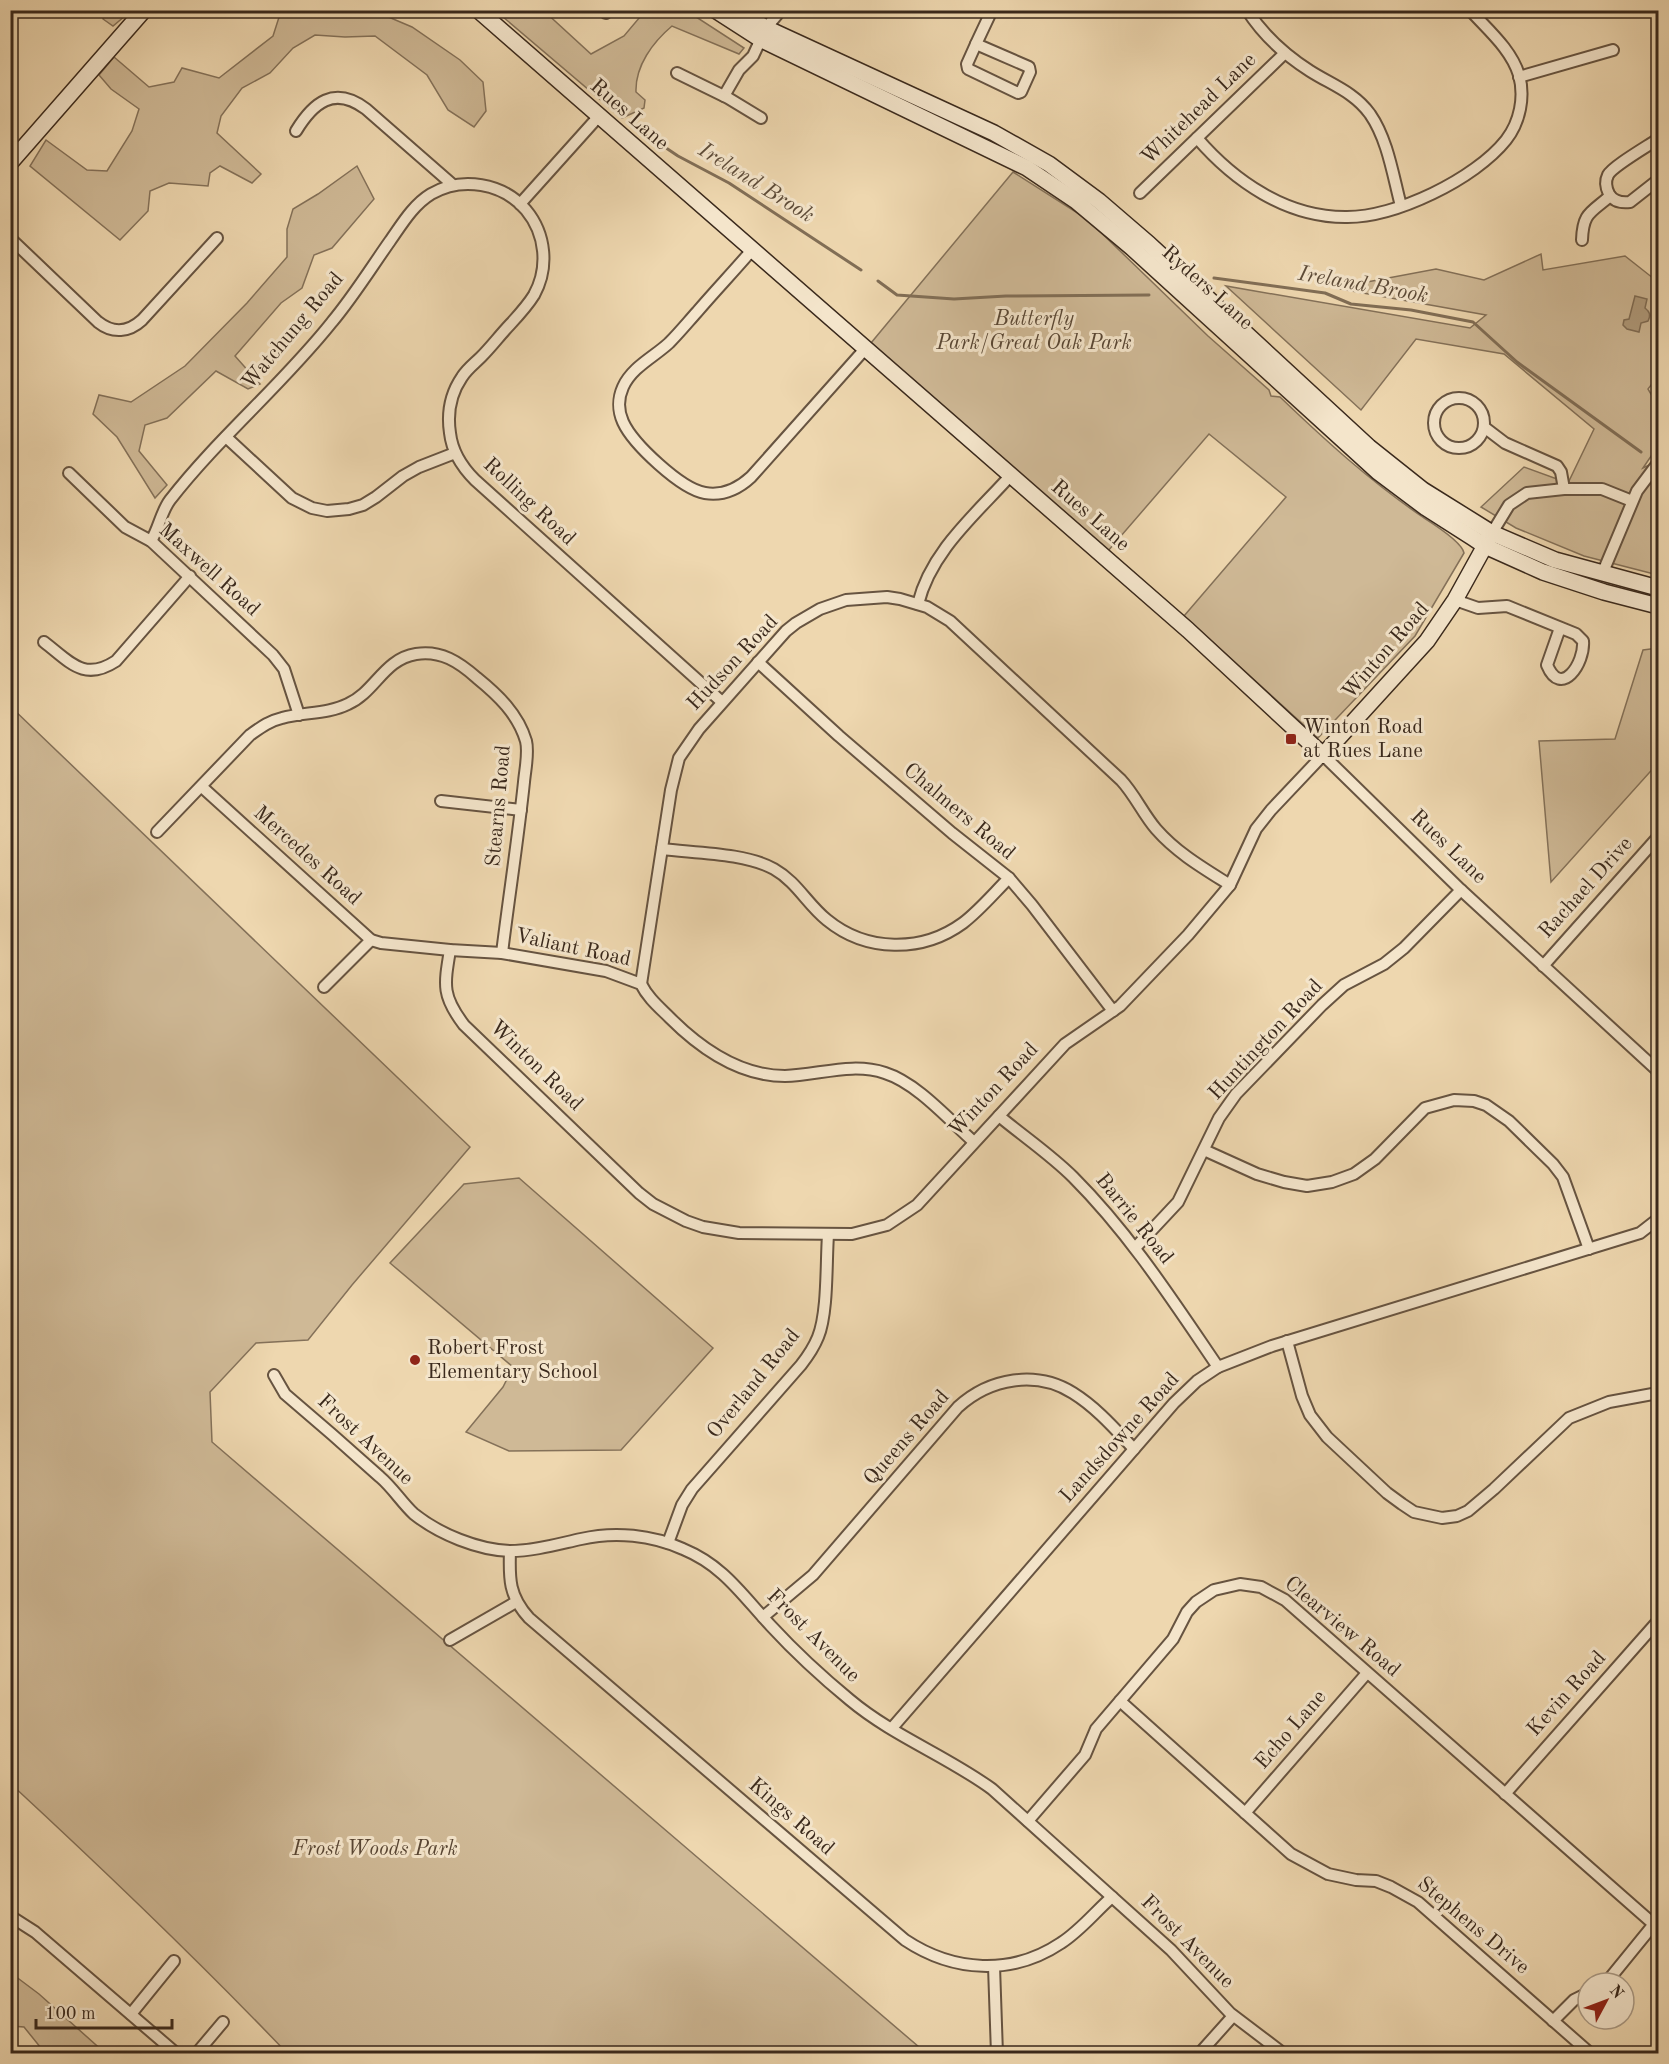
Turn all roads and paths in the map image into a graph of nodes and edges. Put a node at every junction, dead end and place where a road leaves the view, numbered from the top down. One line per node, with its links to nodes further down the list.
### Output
1 (144, 10): 21 (street)
2 (478, 10): 16 (street, Rues Lane)
3 (715, 10): 9 (street, Ryders Lane)
4 (737, 10): 9 (street, Ryders Lane)
5 (781, 10): 9 (street)
6 (992, 10): 10 (street)
7 (1247, 10): 12 (street)
8 (1470, 10): 14 (street)
9 (763, 34): 15 (street); 41 (street, Ryders Lane)
10 (976, 44): 10 (street)
11 (1613, 50): 14 (street)
12 (1286, 53): 19 (street, Whitehead Lane); 27 (street)
13 (677, 73): 15 (street)
14 (1520, 77): 27 (street)
15 (724, 96): 17 (street)
16 (599, 116): 26 (street); 31 (street, Rues Lane)
17 (761, 117)
18 (296, 131): 23 (street)
19 (1197, 138): 24 (street, Whitehead Lane); 27 (street)
20 (1659, 139): 25 (street)
21 (13, 155)
22 (1659, 180): 25 (street)
23 (453, 185): 26 (street, Watchung Road); 34 (street, Watchung Road)
24 (1140, 193)
25 (1610, 196): 30 (street)
26 (520, 204): 35 (street, Rolling Road)
27 (1401, 206)
28 (10, 238): 29 (street)
29 (217, 238)
30 (1582, 240)
31 (752, 250): 32 (street, Rues Lane); 32 (street)
32 (865, 349): 38 (street, Rues Lane)
33 (1484, 427): 33 (street); 39 (street)
34 (226, 437): 35 (street); 42 (street, Watchung Road)
35 (455, 453): 52 (street, Rolling Road)
36 (1659, 463): 40 (street)
37 (69, 473): 42 (street, Maxwell Road)
38 (1011, 475): 47 (street); 54 (street, Rues Lane)
39 (1564, 489): 40 (street); 41 (street)
40 (1632, 501): 43 (street)
41 (1488, 539): 43 (street, Ryders Lane); 46 (street, Winton Road); 48 (street, Ryders Lane)
42 (151, 541): 44 (street, Maxwell Road)
43 (1603, 572): 45 (street, Ryders Lane)
44 (190, 576): 50 (street); 53 (street, Maxwell Road)
45 (1659, 588)
46 (1455, 600): 49 (street); 54 (street, Winton Road)
47 (918, 604): 51 (street, Hudson Road); 62 (street, Hudson Road)
48 (1659, 606)
49 (1560, 628): 49 (street)
50 (44, 642)
51 (758, 662): 52 (street, Hudson Road); 61 (street, Chalmers Road)
52 (722, 702): 60 (street, Hudson Road)
53 (299, 715): 55 (street, Stearns Road); 57 (street, Stearns Road)
54 (1323, 755): 62 (street, Winton Road); 63 (street, Rues Lane)
55 (202, 787): 58 (street, Stearns Road); 64 (street, Mercedes Road)
56 (441, 801): 57 (street)
57 (521, 810): 66 (street, Stearns Road)
58 (157, 832)
59 (1659, 837): 67 (street, Rachael Drive)
60 (662, 849): 61 (street); 68 (street, Hudson Road)
61 (1009, 878): 70 (street, Chalmers Road)
62 (1230, 885): 70 (street, Winton Road)
63 (1461, 890): 67 (street, Rues Lane); 74 (street, Huntington Road)
64 (371, 940): 65 (street, Valiant Road); 69 (street)
65 (450, 950): 66 (street, Valiant Road); 76 (street, Winton Road)
66 (502, 953): 68 (street, Valiant Road)
67 (1543, 966): 71 (street, Rues Lane)
68 (641, 984): 73 (street, Valiant Road)
69 (324, 987)
70 (1113, 1011): 72 (street, Winton Road)
71 (1659, 1071)
72 (999, 1116): 73 (street, Winton Road); 77 (street, Barrie Road)
73 (974, 1142): 76 (street, Winton Road)
74 (1204, 1149): 77 (street, Huntington Road); 78 (street)
75 (1657, 1223): 78 (street, Landsdowne Road)
76 (828, 1235): 84 (street, Overland Road)
77 (1135, 1248): 80 (street, Barrie Road)
78 (1589, 1249): 79 (street, Landsdowne Road)
79 (1287, 1341): 80 (street, Landsdowne Road); 82 (street)
80 (1218, 1367): 83 (street, Landsdowne Road)
81 (274, 1375): 85 (street, Frost Avenue)
82 (1659, 1392)
83 (1134, 1449): 87 (street, Queens Road); 92 (street, Landsdowne Road)
84 (668, 1543): 85 (street, Frost Avenue); 87 (street, Frost Avenue)
85 (510, 1551): 86 (street)
86 (516, 1602): 89 (street); 100 (street, Kings Road)
87 (763, 1617): 92 (street, Frost Avenue)
88 (1659, 1621): 93 (street, Kevin Road)
89 (450, 1640)
90 (1367, 1673): 91 (street, Clearview Road); 93 (street, Clearview Road); 94 (street, Echo Lane)
91 (1120, 1701): 94 (street, Stephens Drive); 95 (street, Clearview Road)
92 (892, 1728): 95 (street, Frost Avenue)
93 (1505, 1794): 98 (street, Clearview Road)
94 (1245, 1813): 105 (street, Stephens Drive)
95 (1028, 1821): 96 (street, Frost Avenue)
96 (1112, 1897): 100 (street, Kings Road); 104 (street, Frost Avenue)
97 (10, 1916): 103 (street)
98 (1657, 1926): 101 (street)
99 (174, 1961): 103 (street)
100 (994, 1966): 109 (street)
101 (1617, 1971)
102 (1576, 1999): 105 (street)
103 (130, 2014): 107 (street)
104 (1233, 2016): 110 (street); 111 (street, Frost Avenue)
105 (1553, 2021): 112 (street, Stephens Drive)
106 (223, 2022): 108 (street)
107 (177, 2054)
108 (196, 2054)
109 (997, 2054)
110 (1199, 2054)
111 (1284, 2054)
112 (1591, 2054)

